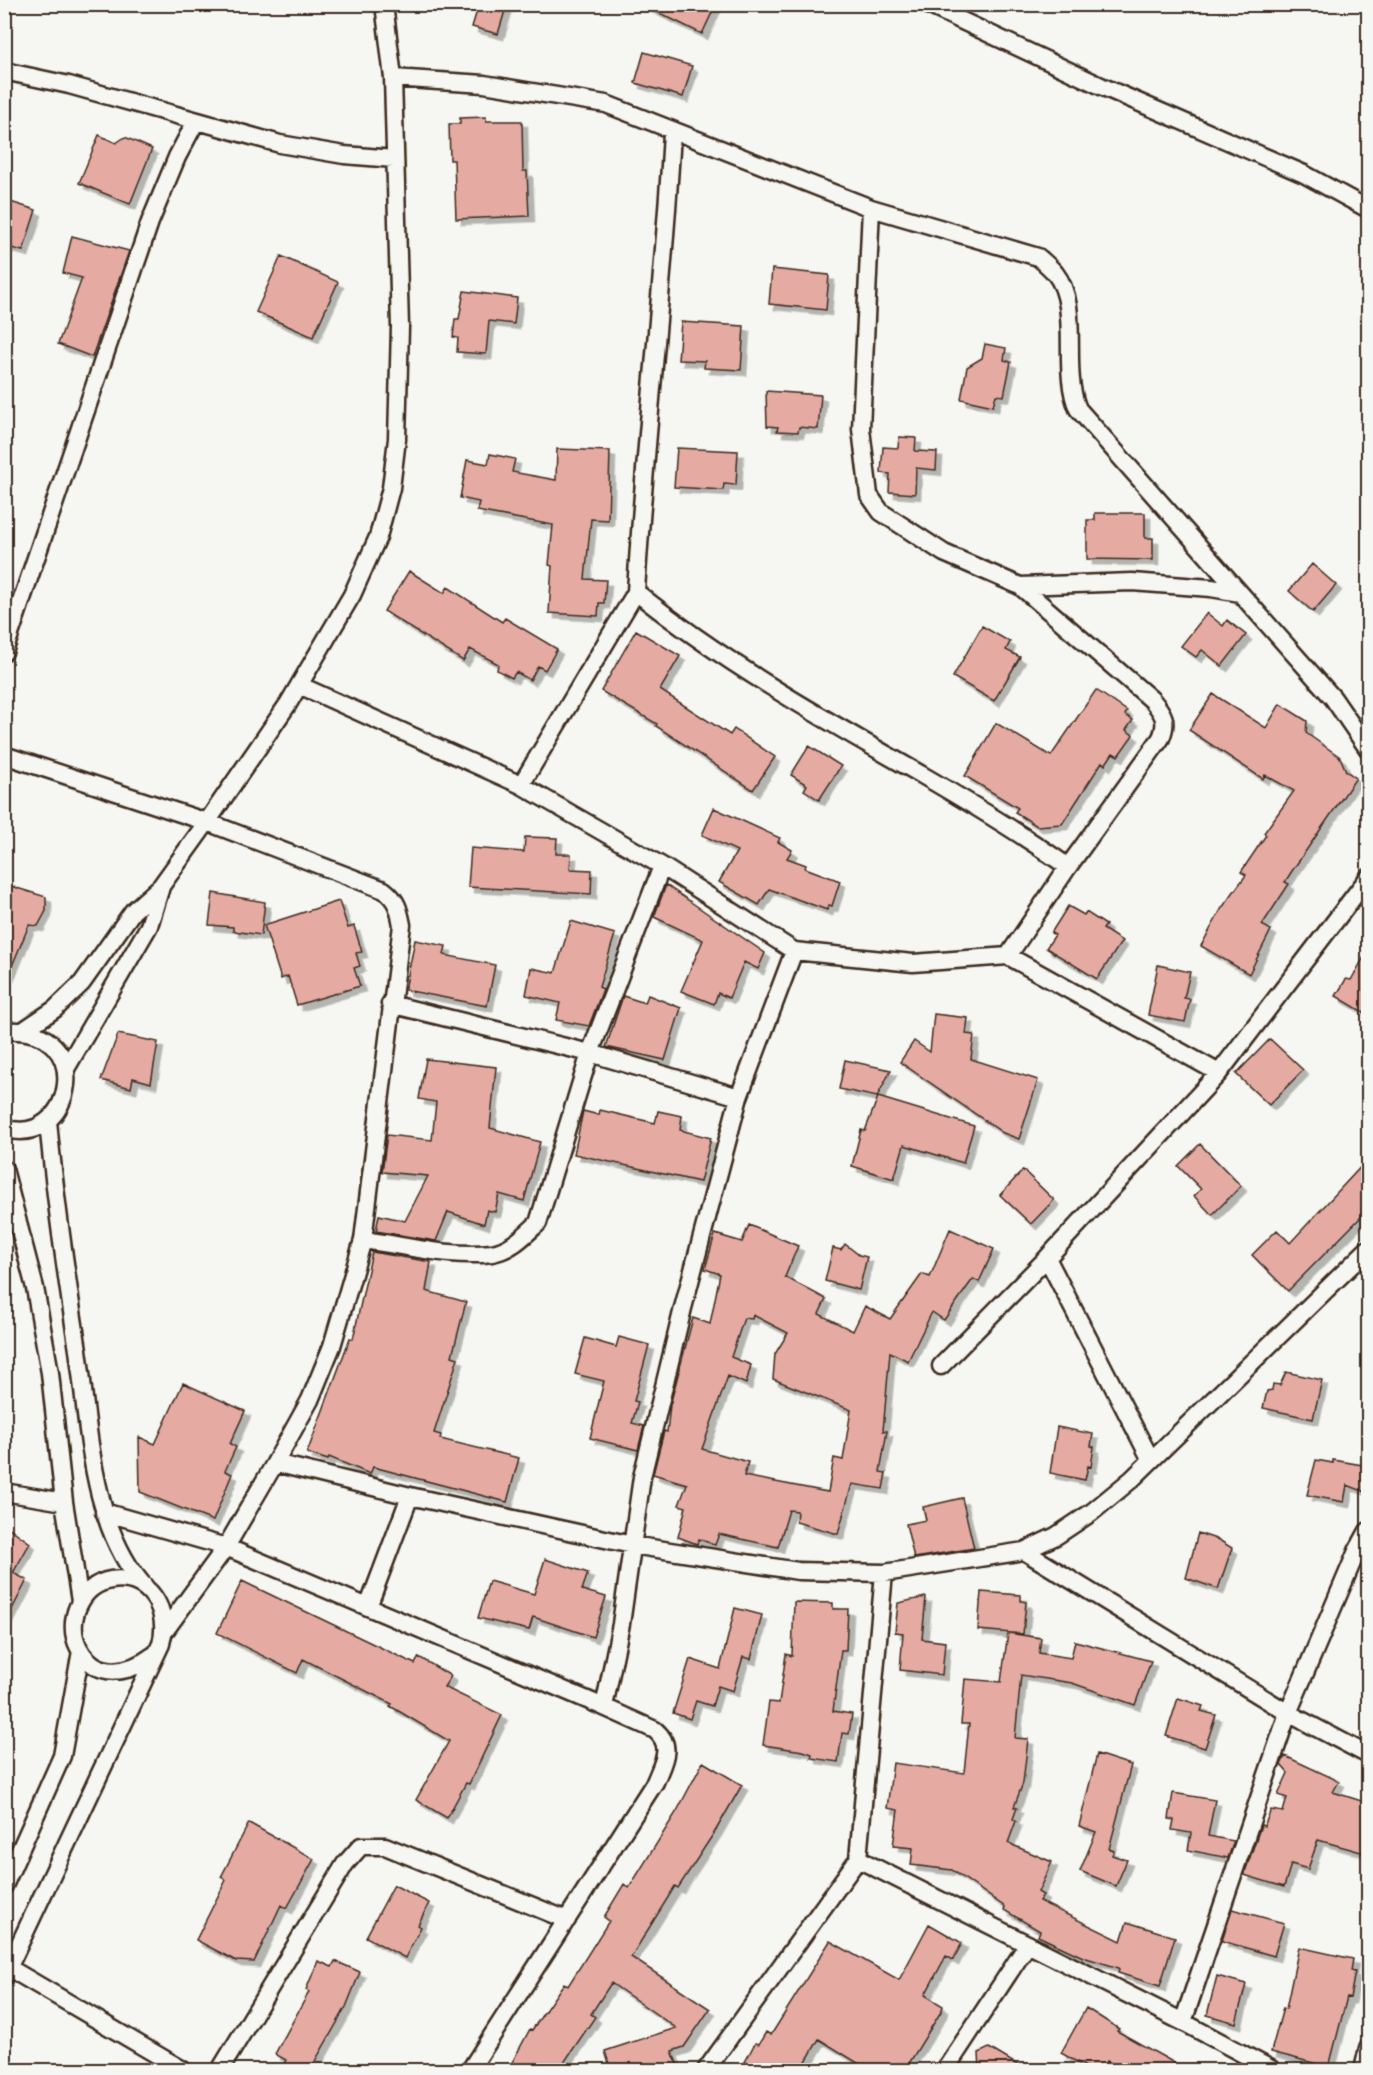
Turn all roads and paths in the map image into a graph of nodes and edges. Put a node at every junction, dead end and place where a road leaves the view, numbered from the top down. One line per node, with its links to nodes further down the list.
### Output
1 (384, 4): 4 (street)
2 (926, 4): 9 (street)
3 (4, 71): 5 (street)
4 (393, 78): 6 (street); 7 (street)
5 (196, 121): 7 (street); 13 (street)
6 (672, 132): 8 (street); 11 (street)
7 (394, 159): 14 (street)
8 (871, 208): 10 (street); 12 (street)
9 (1368, 209)
10 (1020, 586): 12 (street); 20 (street)
11 (636, 592): 17 (street); 20 (street)
12 (1240, 593): 15 (street)
13 (4, 652)
14 (299, 685): 17 (street); 18 (street)
15 (1368, 749)
16 (4, 756): 18 (street)
17 (521, 785): 19 (street)
18 (207, 822): 22 (street); 25 (street)
19 (662, 866): 23 (street); 28 (street)
20 (1068, 867): 24 (street)
21 (1368, 878): 30 (street)
22 (161, 886): 26 (street); 29 (street)
23 (794, 951): 24 (street); 31 (street)
24 (1008, 956): 30 (street)
25 (390, 1004): 28 (street); 35 (street)
26 (24, 1030): 27 (street); 29 (street)
27 (4, 1031)
28 (590, 1053): 31 (street); 35 (street)
29 (67, 1067): 32 (street)
30 (1220, 1073): 37 (street)
31 (740, 1097): 46 (street)
32 (48, 1120): 33 (street); 44 (street)
33 (4, 1128)
34 (4, 1169): 43 (street)
35 (363, 1240): 40 (street)
36 (1368, 1249): 39 (street)
37 (1047, 1258): 38 (street); 39 (street)
38 (941, 1366)
39 (1151, 1460): 48 (street)
40 (275, 1463): 42 (street); 47 (street)
41 (4, 1492): 43 (street)
42 (410, 1496): 46 (street); 52 (street)
43 (64, 1502): 51 (street)
44 (104, 1512): 47 (street); 50 (street)
45 (1368, 1531): 57 (street)
46 (632, 1545): 49 (street); 56 (street)
47 (226, 1547): 52 (street); 53 (street)
48 (1024, 1551): 49 (street); 57 (street)
49 (884, 1573): 59 (street)
50 (147, 1590): 51 (street); 53 (street)
51 (80, 1601): 54 (street)
52 (368, 1607): 56 (street)
53 (164, 1632): 55 (street)
54 (81, 1651): 55 (street); 60 (street)
55 (154, 1655): 63 (street)
56 (604, 1707): 61 (street)
57 (1288, 1713): 58 (street); 64 (street)
58 (1368, 1755)
59 (858, 1859): 62 (street); 69 (street)
60 (4, 1886)
61 (567, 1920): 67 (street); 68 (street)
62 (1028, 1944): 64 (street); 70 (street)
63 (7, 1973): 66 (street)
64 (1183, 2022): 71 (street)
65 (1368, 2048): 72 (street)
66 (183, 2070)
67 (220, 2070)
68 (470, 2070)
69 (706, 2070)
70 (945, 2070)
71 (1273, 2070)
72 (1363, 2070)

